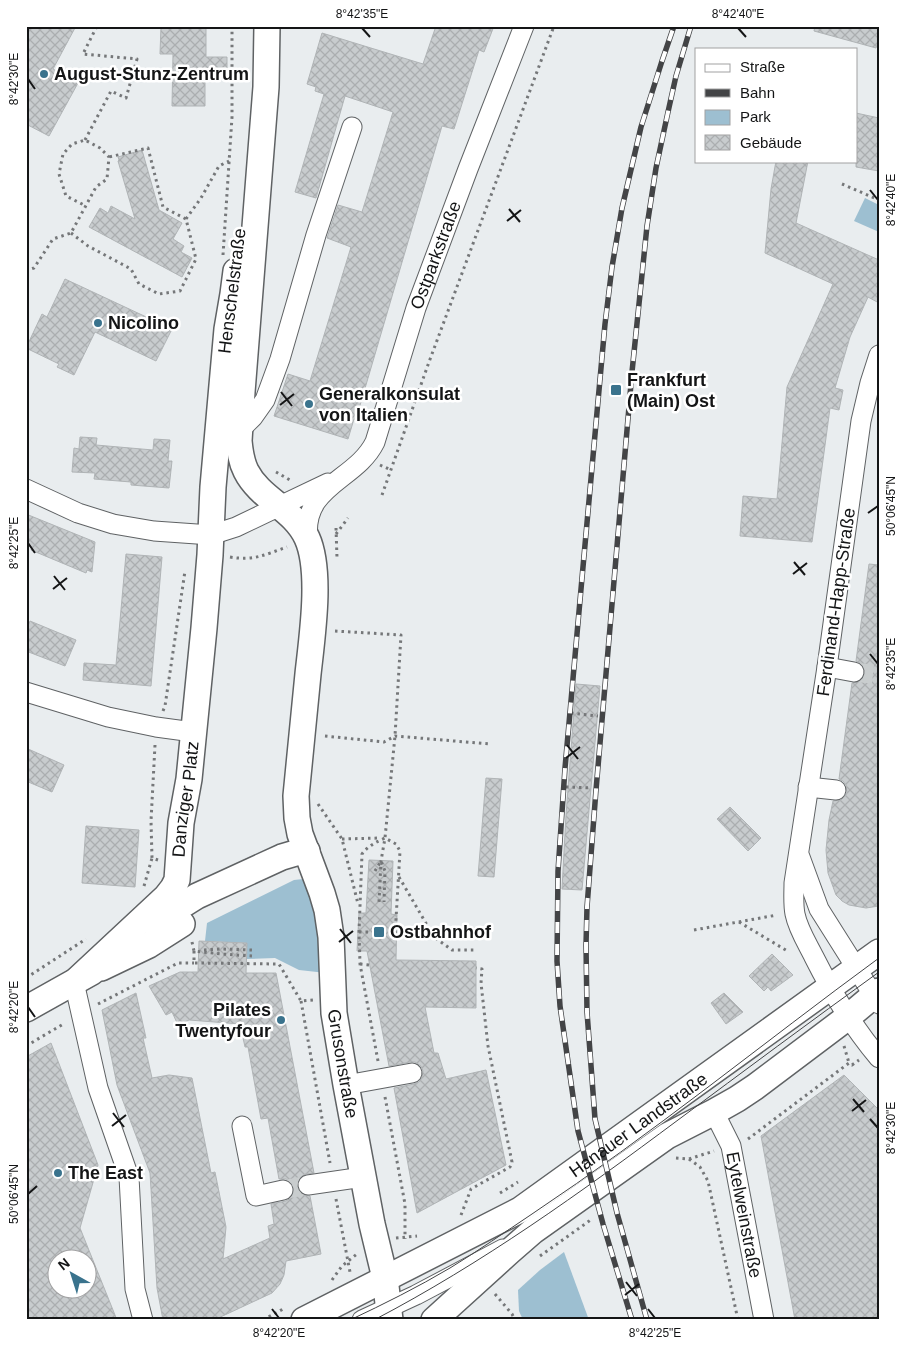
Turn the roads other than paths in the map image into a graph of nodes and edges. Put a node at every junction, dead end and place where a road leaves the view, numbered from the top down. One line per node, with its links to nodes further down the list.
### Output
1 (251, 26): 11 (main road, Henschelstraße)
2 (267, 26): 6 (main road, Henschelstraße)
3 (524, 26): 7 (street, Ostparkstraße)
4 (352, 127): 6 (street)
5 (879, 355): 12 (street, Ferdinand-Happ-Straße)
6 (240, 430): 9 (main road, Henschelstraße)
7 (343, 476): 9 (street, Ostparkstraße); 10 (street, Ostparkstraße)
8 (26, 489): 11 (street)
9 (279, 506): 10 (main road); 11 (street)
10 (301, 542): 18 (main road)
11 (215, 549): 15 (main road, Danziger Platz)
12 (827, 667): 13 (street); 16 (street, Ferdinand-Happ-Straße)
13 (854, 672)
14 (26, 692): 15 (street)
15 (193, 732): 22 (main road, Danziger Platz)
16 (808, 786): 17 (street); 19 (street, Ferdinand-Happ-Straße)
17 (836, 790)
18 (306, 851): 22 (main road); 29 (main road, Grusonstraße)
19 (798, 851): 21 (street, Ferdinand-Happ-Straße); 23 (street, Ferdinand-Happ-Straße)
20 (879, 952): 21 (main road, Hanauer Landstraße)
21 (856, 969): 23 (main road, Hanauer Landstraße); 24 (street, Ferdinand-Happ-Straße)
22 (84, 977): 25 (main road); 39 (street)
23 (830, 988): 26 (street, Ferdinand-Happ-Straße); 36 (main road, Hanauer Landstraße)
24 (877, 997): 26 (main road, Hanauer Landstraße)
25 (26, 1009)
26 (848, 1017): 27 (street, Ferdinand-Happ-Straße); 30 (main road, Hanauer Landstraße)
27 (876, 1054)
28 (412, 1074): 29 (street)
29 (346, 1085): 32 (main road, Grusonstraße)
30 (714, 1112): 35 (main road, Hanauer Landstraße); 43 (street, Eytelweinstraße)
31 (242, 1126): 34 (street)
32 (363, 1177): 33 (street); 36 (main road, Grusonstraße)
33 (308, 1185)
34 (283, 1190)
35 (526, 1237): 37 (street, Hanauer Landstraße); 38 (main road, Hanauer Landstraße)
36 (385, 1278): 37 (main road); 40 (main road, Hanauer Landstraße); 41 (main road, Hanauer Landstraße)
37 (390, 1313): 42 (street, Hanauer Landstraße)
38 (440, 1317)
39 (143, 1320)
40 (304, 1320)
41 (343, 1320)
42 (362, 1320)
43 (764, 1320)

